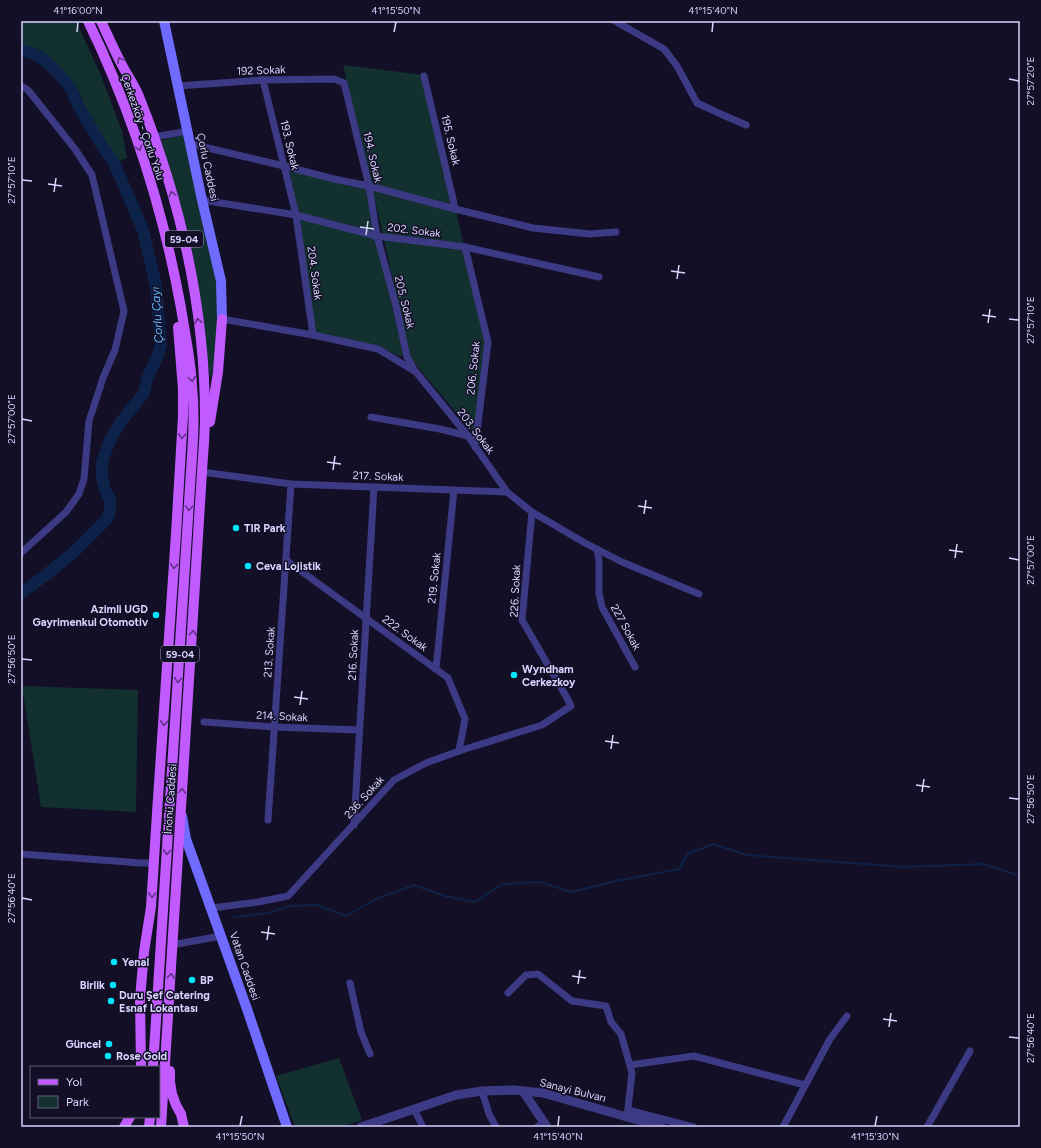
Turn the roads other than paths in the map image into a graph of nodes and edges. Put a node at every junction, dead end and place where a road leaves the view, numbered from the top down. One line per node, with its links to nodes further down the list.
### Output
1 (88, 21): 21 (main road, Çerkezköy - Çorlu Yolu / 59-04, one-way to 21)
2 (101, 21): 12 (main road, 59-04, one-way to 2)
3 (164, 21): 9 (main road, Çorlu Caddesi)
4 (615, 21): 10 (street)
5 (424, 76): 17 (street, 195. Sokak)
6 (263, 80): 7 (street, 192 Sokak); 9 (street, 192 Sokak); 14 (street, 193. Sokak)
7 (344, 83): 15 (street, 194. Sokak)
8 (21, 86): 37 (street)
9 (178, 86): 11 (main road, Çorlu Caddesi)
10 (746, 125)
11 (188, 130): 12 (street); 13 (main road, Çorlu Caddesi)
12 (154, 138): 30 (main road, 59-04, one-way to 12)
13 (191, 144): 14 (street); 16 (main road, Çorlu Caddesi)
14 (284, 166): 15 (street); 18 (street, 193. Sokak)
15 (369, 186): 17 (street); 20 (street, 194. Sokak)
16 (202, 200): 18 (street, 202. Sokak); 24 (main road, Çorlu Caddesi)
17 (455, 209): 19 (street)
18 (296, 215): 20 (street, 202. Sokak); 25 (street, 204. Sokak)
19 (616, 232)
20 (378, 236): 22 (street, 202. Sokak); 26 (street, 205. Sokak)
21 (168, 244): 52 (main road, one-way to 52); 58 (main road, 59-04, one-way to 58)
22 (465, 247): 23 (street, 202. Sokak); 29 (street, 206. Sokak)
23 (599, 277)
24 (222, 319): 25 (street, 203. Sokak); 30 (main road)
25 (313, 335): 26 (street, 203. Sokak)
26 (416, 372): 28 (street, 203. Sokak)
27 (370, 417): 28 (street)
28 (468, 436): 29 (street, 203. Sokak)
29 (475, 446): 34 (street, 203. Sokak)
30 (202, 472): 31 (street, 217. Sokak); 48 (main road, İnönü Caddesi / 59-04, one-way to 30)
31 (292, 484): 32 (street, 217. Sokak); 38 (street, 213. Sokak)
32 (374, 487): 33 (street, 217. Sokak); 40 (street, 216. Sokak)
33 (454, 490): 34 (street, 217. Sokak); 42 (street, 219. Sokak)
34 (507, 492): 35 (street, 203. Sokak)
35 (532, 512): 36 (street, 203. Sokak); 43 (street, 226. Sokak)
36 (597, 549): 39 (street, 203. Sokak); 41 (street, 227 Sokak)
37 (21, 553)
38 (286, 560): 40 (street, 222. Sokak); 45 (street, 213. Sokak)
39 (699, 594)
40 (366, 618): 42 (street, 222. Sokak); 46 (street, 216. Sokak)
41 (635, 667)
42 (436, 669): 47 (street, 222. Sokak)
43 (570, 706): 47 (street, 236. Sokak)
44 (204, 722): 45 (street, 214. Sokak)
45 (274, 727): 46 (street, 214. Sokak); 49 (street, 213. Sokak)
46 (359, 730): 50 (street, 216. Sokak)
47 (459, 751): 50 (street, 236. Sokak)
48 (181, 813): 53 (main road, Vatan Caddesi); 55 (main road, İnönü Caddesi / 59-04)
49 (268, 820)
50 (354, 825): 53 (street, 236. Sokak)
51 (21, 854): 52 (street)
52 (154, 863): 64 (main road, one-way to 64)
53 (212, 908): 54 (main road, Vatan Caddesi)
54 (221, 936): 55 (street); 77 (main road, Vatan Caddesi)
55 (172, 945): 59 (main road, İnönü Caddesi / 59-04, one-way to 55)
56 (350, 983): 62 (street)
57 (508, 993): 63 (street)
58 (158, 998): 65 (main road); 66 (main road, 59-04)
59 (169, 999): 75 (main road, İnönü Caddesi / 59-04); 76 (main road)
60 (847, 1016): 67 (street)
61 (970, 1051): 84 (street)
62 (370, 1054)
63 (630, 1065): 67 (street); 71 (street)
64 (140, 1066)
65 (146, 1066)
66 (153, 1066)
67 (805, 1085): 83 (street)
68 (482, 1091): 69 (street, Sanayi Bulvarı); 70 (street, Sanayi Bulvarı); 80 (street)
69 (522, 1091): 71 (street, Sanayi Bulvarı); 73 (street)
70 (414, 1109): 78 (street, Sanayi Bulvarı); 79 (street)
71 (628, 1113): 81 (street, Sanayi Bulvarı); 82 (street)
72 (129, 1118): 74 (main road)
73 (542, 1125)
74 (124, 1127)
75 (161, 1127)
76 (184, 1127)
77 (287, 1127)
78 (361, 1127)
79 (423, 1127)
80 (496, 1127)
81 (662, 1127)
82 (693, 1127)
83 (783, 1127)
84 (927, 1127)

